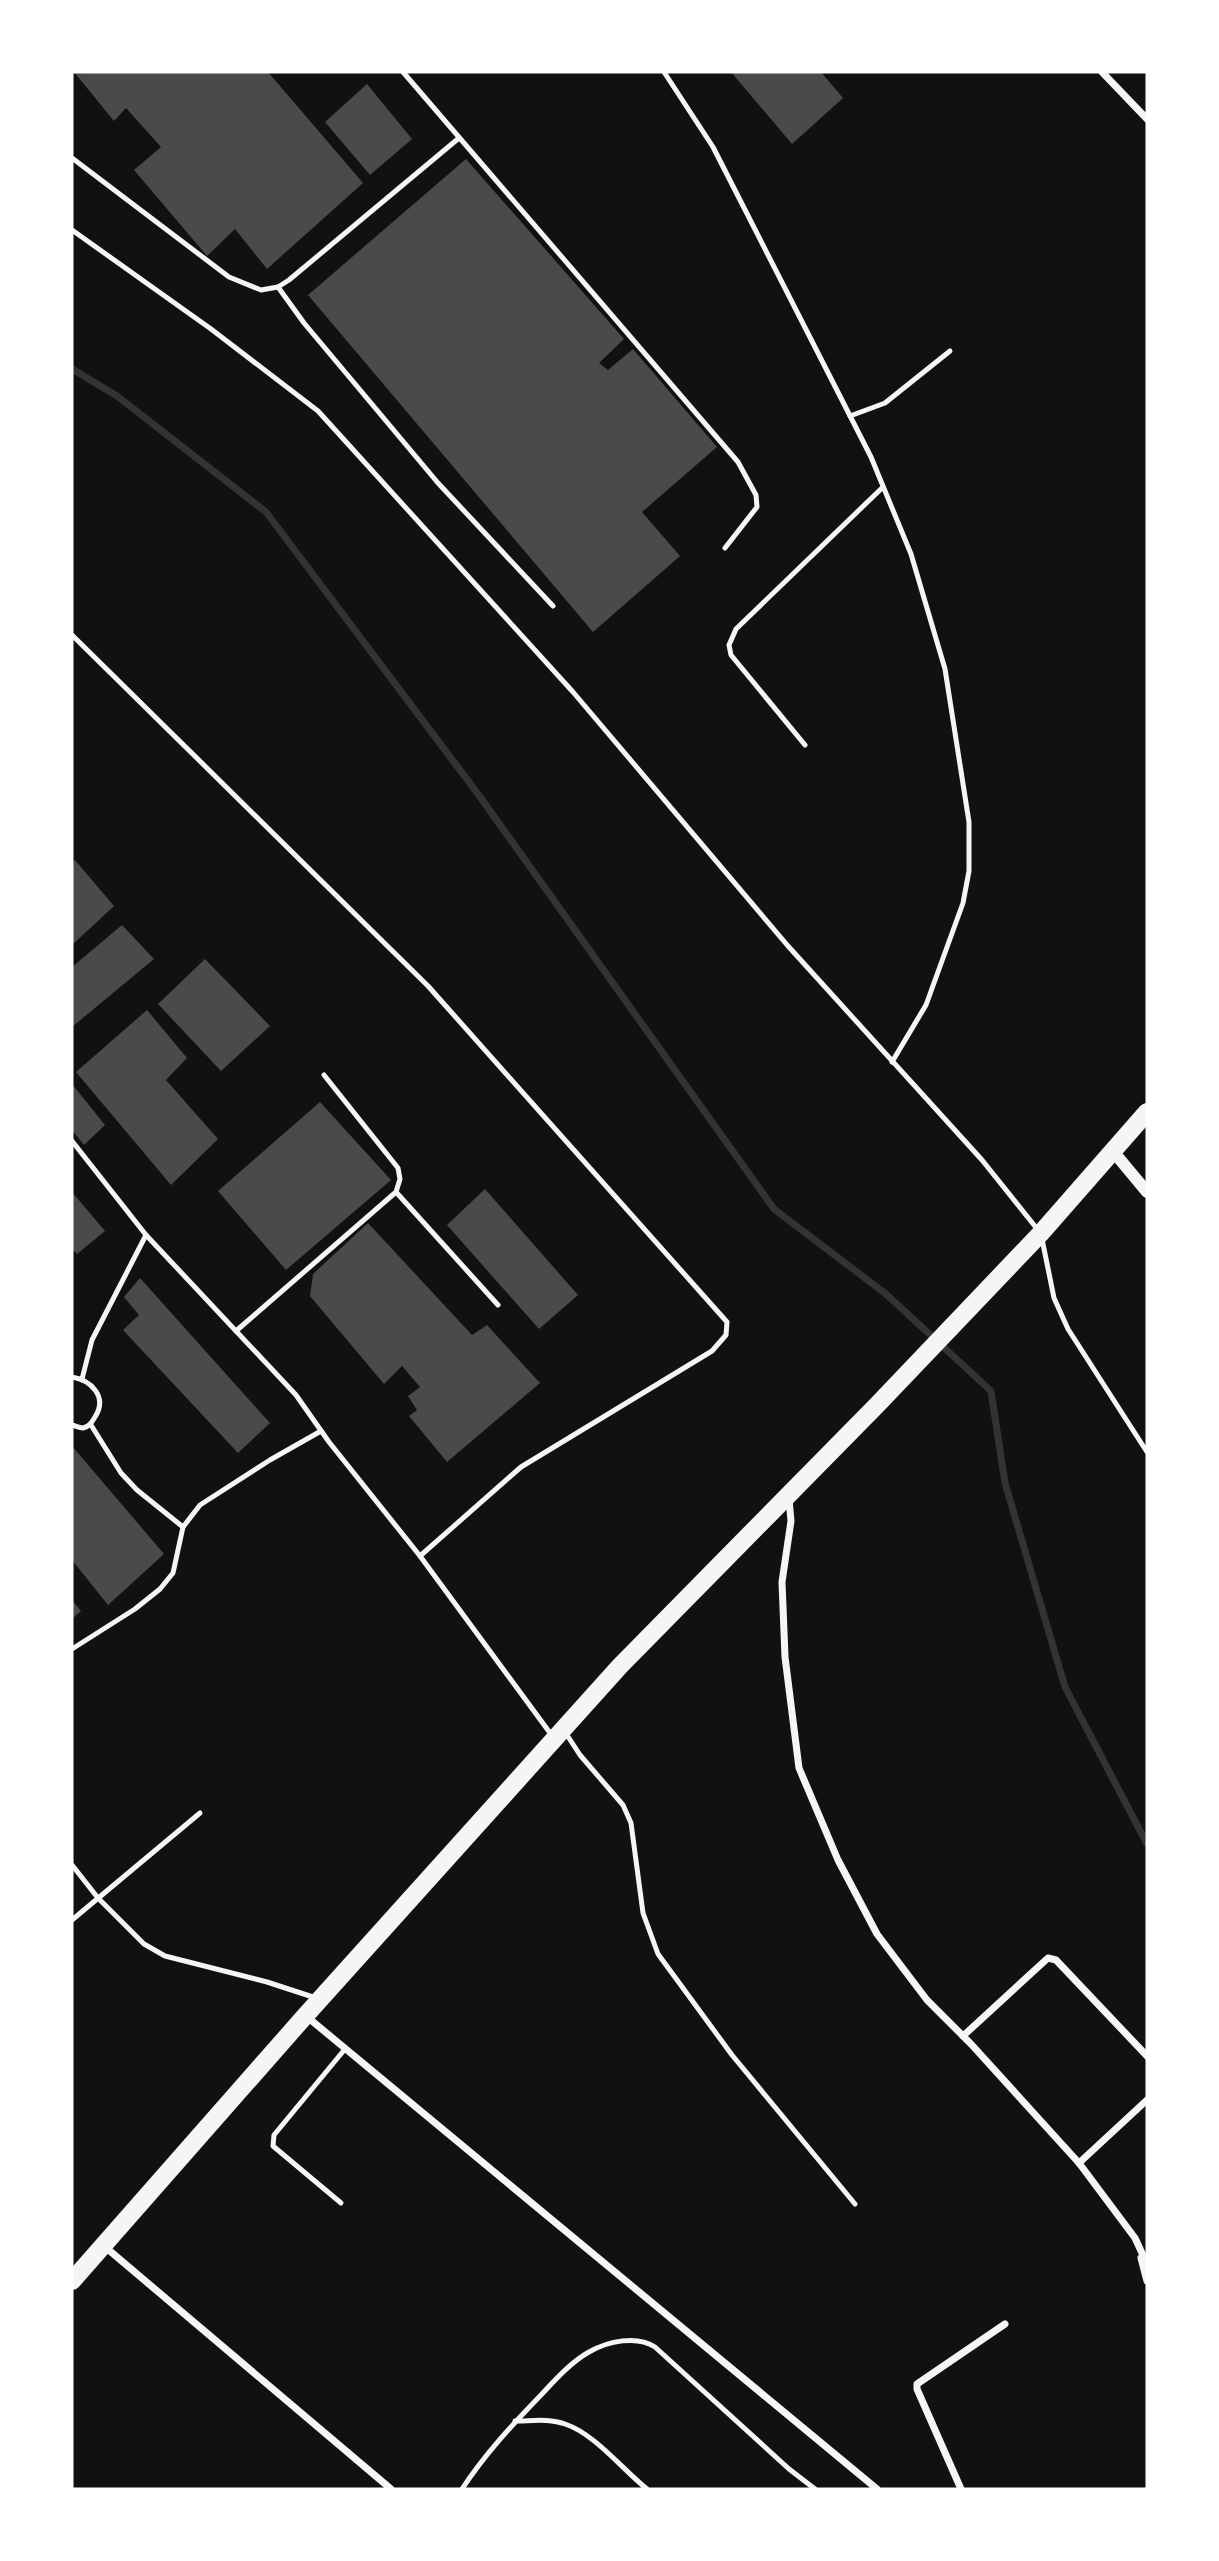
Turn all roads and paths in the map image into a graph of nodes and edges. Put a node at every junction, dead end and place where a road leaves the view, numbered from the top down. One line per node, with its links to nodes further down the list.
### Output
1 (404, 72): 5 (lane)
2 (664, 72): 10 (lane)
3 (1102, 72): 4 (street)
4 (1147, 119)
5 (459, 138): 8 (lane); 12 (lane)
6 (72, 158): 8 (lane)
7 (72, 230): 16 (lane)
8 (278, 287): 13 (lane)
9 (950, 351): 10 (lane)
10 (850, 416): 11 (lane)
11 (883, 487): 15 (lane); 16 (lane)
12 (725, 548)
13 (553, 606)
14 (72, 635): 35 (lane)
15 (804, 745)
16 (892, 1062): 23 (lane)
17 (324, 1075): 21 (lane)
18 (1147, 1112): 20 (main road)
19 (72, 1141): 24 (lane)
20 (1112, 1150): 22 (street); 23 (main road)
21 (396, 1192): 25 (lane); 26 (lane)
22 (1147, 1192)
23 (1041, 1233): 32 (lane); 33 (main road)
24 (146, 1235): 26 (lane); 28 (lane)
25 (498, 1306)
26 (236, 1331): 31 (lane)
27 (72, 1377): 28 (lane)
28 (82, 1379): 29 (lane)
29 (91, 1424): 30 (lane); 34 (lane)
30 (72, 1425)
31 (321, 1431): 34 (lane); 35 (lane)
32 (1147, 1452)
33 (788, 1494): 37 (main road); 44 (street)
34 (183, 1527): 36 (lane)
35 (421, 1556): 37 (lane)
36 (72, 1649)
37 (559, 1735): 42 (main road); 50 (lane)
38 (200, 1813): 40 (lane)
39 (72, 1866): 40 (lane)
40 (99, 1898): 41 (lane); 42 (lane)
41 (72, 1920)
42 (321, 1999): 43 (main road)
43 (305, 2016): 45 (street); 52 (main road)
44 (963, 2036): 46 (street); 48 (street)
45 (345, 2049): 49 (lane); 62 (street)
46 (1147, 2056)
47 (1147, 2100): 48 (street)
48 (1079, 2163): 51 (street)
49 (341, 2203)
50 (855, 2204)
51 (1135, 2238): 53 (street); 55 (street)
52 (104, 2246): 54 (main road); 58 (street)
53 (1147, 2264)
54 (72, 2281)
55 (1147, 2281)
56 (1005, 2324): 63 (street)
57 (515, 2421): 59 (lane); 60 (lane); 61 (lane)
58 (391, 2489)
59 (462, 2489)
60 (647, 2489)
61 (815, 2489)
62 (877, 2489)
63 (961, 2489)

